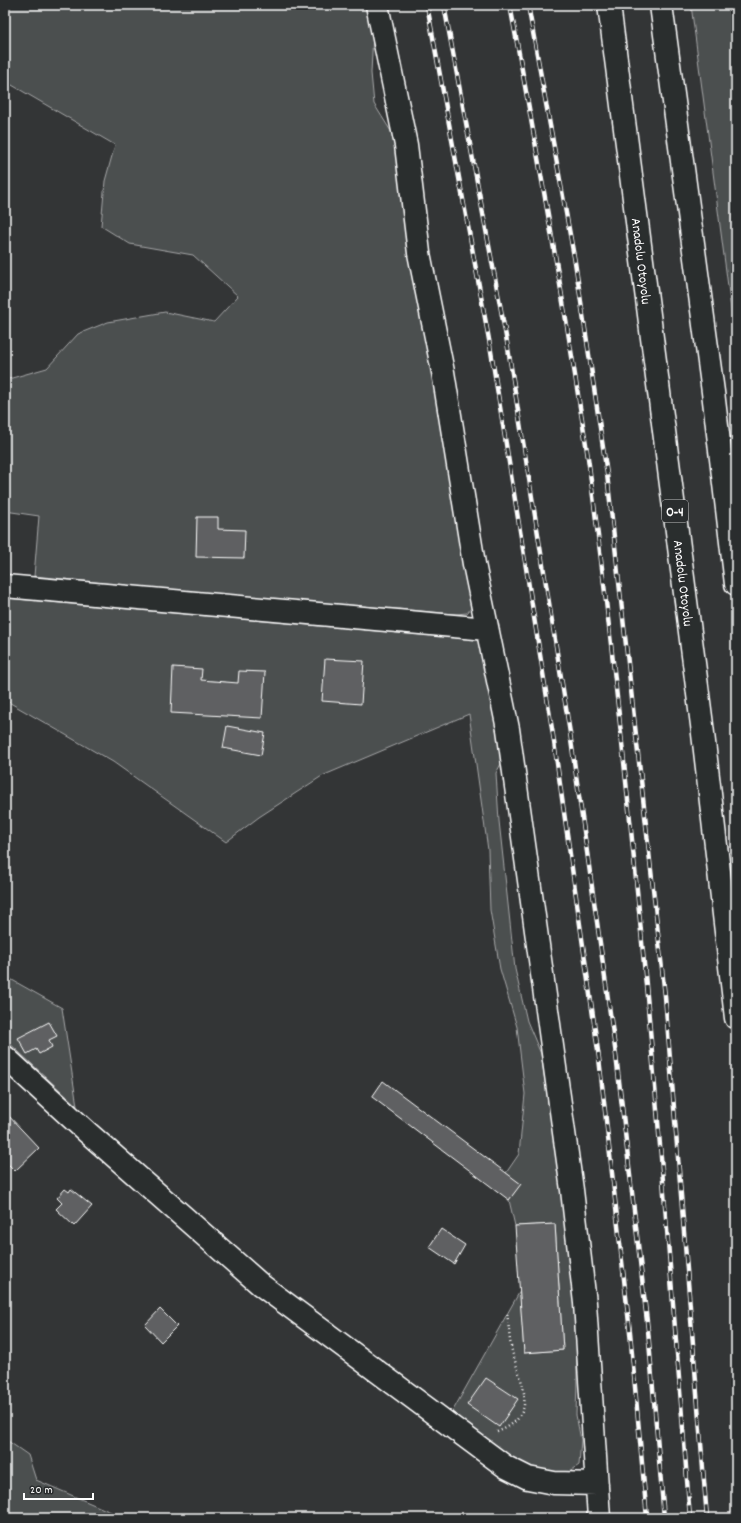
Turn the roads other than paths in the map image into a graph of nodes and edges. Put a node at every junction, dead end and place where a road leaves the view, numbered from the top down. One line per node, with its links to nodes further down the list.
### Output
1 (377, 5): 6 (main road)
2 (608, 5): 7 (main road, Anadolu Otoyolu / O-4)
3 (661, 5): 4 (main road)
4 (736, 584)
5 (5, 586): 6 (main road)
6 (487, 629): 9 (main road)
7 (736, 1018)
8 (5, 1057): 9 (main road)
9 (597, 1484): 10 (main road)
10 (599, 1518)

